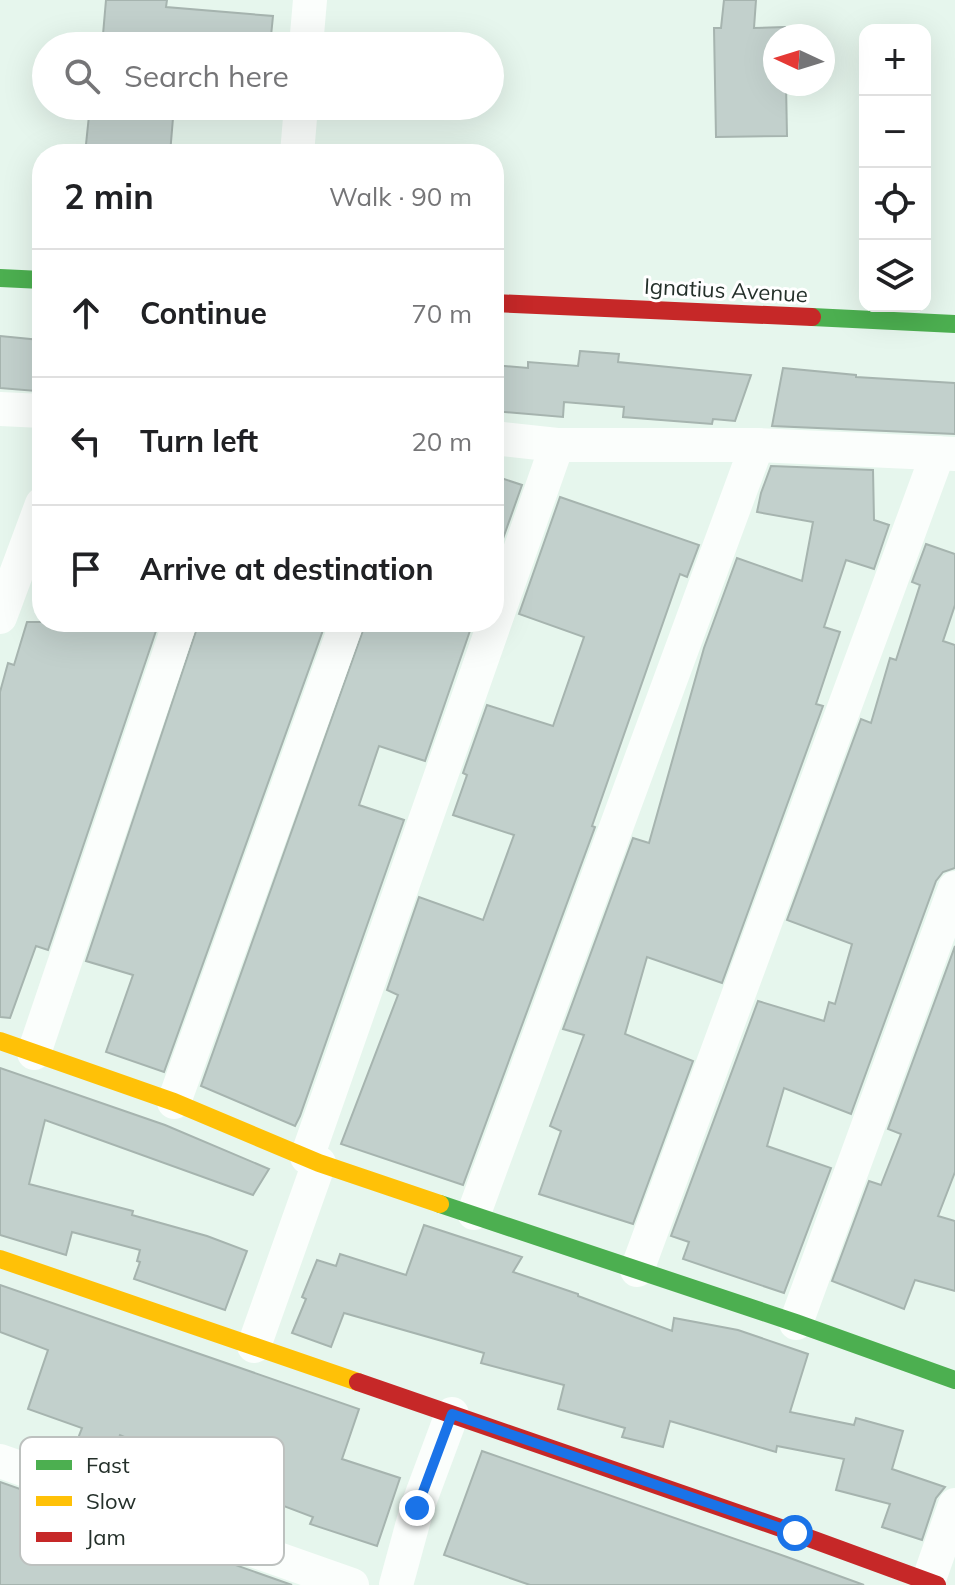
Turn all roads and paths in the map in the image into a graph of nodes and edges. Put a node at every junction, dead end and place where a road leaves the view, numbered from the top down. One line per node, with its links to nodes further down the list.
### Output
1 (310, 0): 2 (street)
2 (307, 32)
3 (300, 120): 4 (street)
4 (298, 144)
5 (0, 278): 6 (street)
6 (32, 280)
7 (504, 303): 8 (street, Ignatius Avenue)
8 (955, 324)
9 (0, 409): 10 (street)
10 (32, 411)
11 (504, 439): 12 (street)
12 (557, 445): 13 (street); 16 (street)
13 (757, 445): 14 (street); 26 (street)
14 (946, 454): 28 (street)
15 (32, 531): 17 (street)
16 (504, 600)
17 (0, 617)
18 (177, 632): 23 (street)
19 (343, 632): 24 (street)
20 (493, 632): 25 (street)
21 (955, 888): 29 (street)
22 (0, 1041): 23 (street)
23 (34, 1053): 24 (street)
24 (174, 1102): 25 (street)
25 (313, 1160): 26 (street); 30 (street)
26 (474, 1213): 28 (street)
27 (0, 1259): 30 (street)
28 (637, 1270): 29 (street)
29 (796, 1323): 31 (street)
30 (254, 1346): 32 (street)
31 (955, 1380)
32 (452, 1414): 37 (street); 39 (street)
33 (0, 1461): 34 (street)
34 (20, 1468)
35 (955, 1505): 37 (street)
36 (284, 1561): 38 (street)
37 (931, 1584)
38 (352, 1585)
39 (396, 1585)

